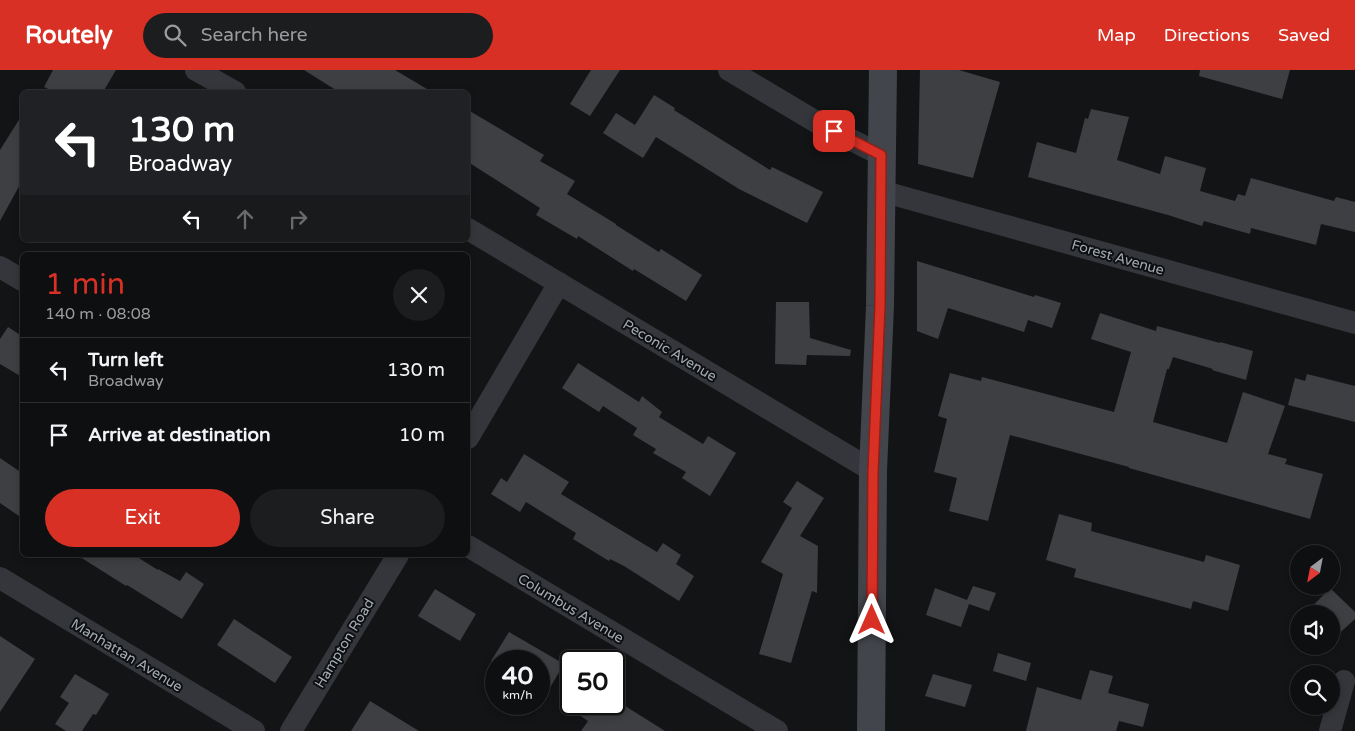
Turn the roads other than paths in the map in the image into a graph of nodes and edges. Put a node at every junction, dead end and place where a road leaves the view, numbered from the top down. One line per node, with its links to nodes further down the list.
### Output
1 (196, 70): 4 (street)
2 (729, 70): 5 (street)
3 (883, 70): 5 (main road)
4 (231, 90)
5 (881, 155): 6 (main road)
6 (881, 191): 11 (street, Forest Avenue); 13 (main road)
7 (470, 230): 10 (street, Peconic Avenue)
8 (0, 267): 9 (street)
9 (20, 279)
10 (559, 283): 12 (street); 13 (street, Peconic Avenue)
11 (1355, 323)
12 (470, 435)
13 (873, 472): 18 (main road)
14 (470, 547): 21 (street, Columbus Avenue)
15 (397, 557): 20 (street, Hampton Road)
16 (0, 578): 19 (street, Manhattan Avenue)
17 (1344, 681): 22 (street)
18 (873, 730)
19 (254, 731)
20 (291, 731)
21 (777, 731)
22 (1330, 731)

